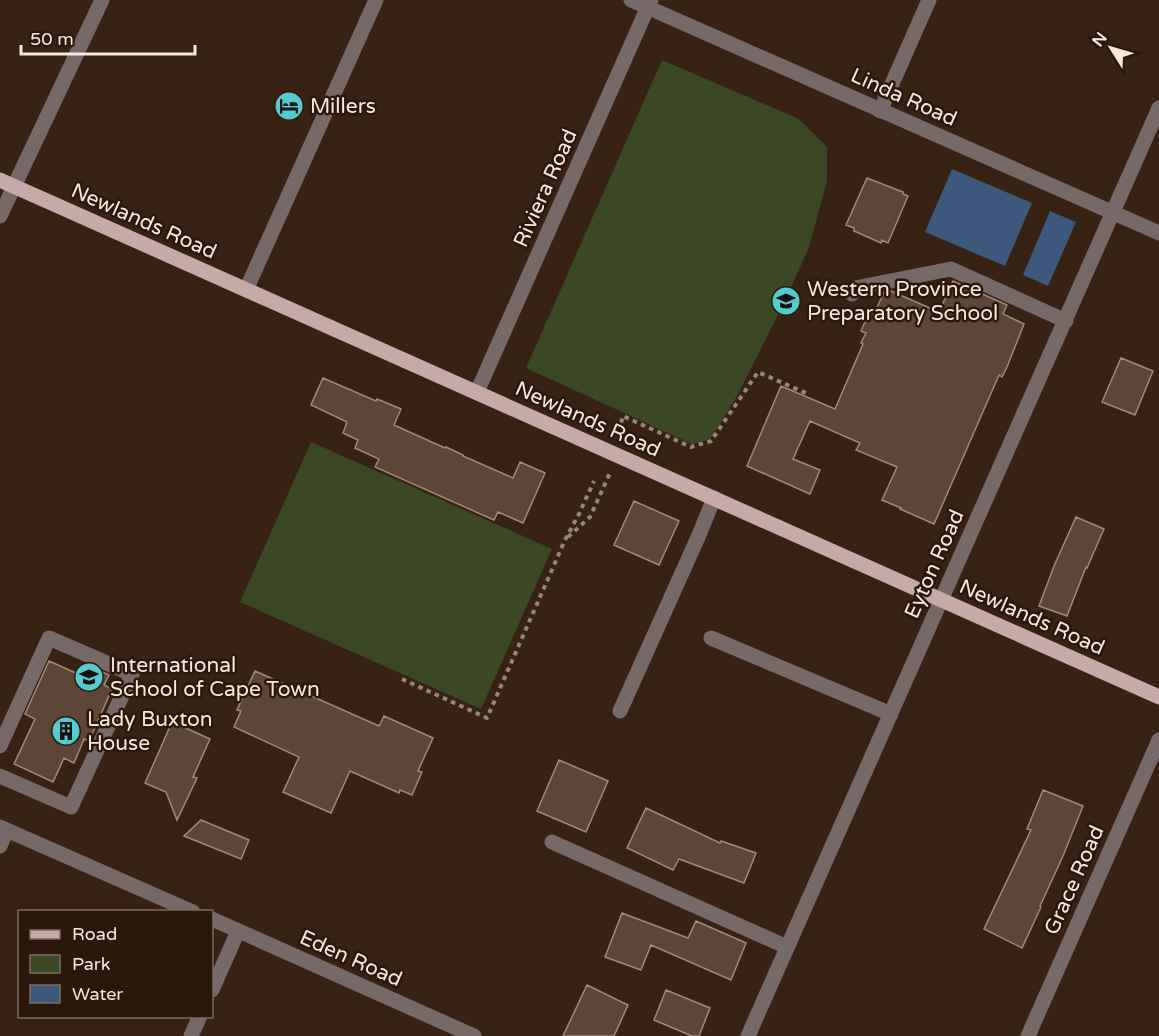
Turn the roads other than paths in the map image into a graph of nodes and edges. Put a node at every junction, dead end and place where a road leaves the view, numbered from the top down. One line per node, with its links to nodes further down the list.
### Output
1 (102, 0): 8 (street)
2 (376, 0): 12 (street)
3 (631, 0): 5 (street, Linda Road)
4 (929, 0): 7 (street)
5 (650, 4): 7 (street, Linda Road); 15 (street, Riviera Road)
6 (1159, 108): 9 (street, Eyton Road)
7 (880, 111): 9 (street, Linda Road)
8 (7, 183): 10 (street); 12 (main road, Newlands Road)
9 (1113, 212): 11 (street, Linda Road); 14 (street, Eyton Road)
10 (0, 216)
11 (1159, 233)
12 (246, 290): 15 (main road, Newlands Road)
13 (852, 294): 14 (street)
14 (1066, 321): 17 (street, Eyton Road)
15 (477, 392): 16 (main road, Newlands Road)
16 (714, 498): 17 (main road, Newlands Road); 20 (street)
17 (941, 599): 19 (main road, Newlands Road); 21 (street, Eyton Road)
18 (711, 638): 21 (street)
19 (1159, 697)
20 (620, 711)
21 (891, 714): 31 (street, Eyton Road)
22 (1159, 741): 37 (street, Grace Road)
23 (0, 746): 24 (street)
24 (0, 776)
25 (3, 828): 27 (street); 28 (street)
26 (552, 842): 31 (street)
27 (0, 846)
28 (188, 910)
29 (213, 919): 30 (street, Eden Road)
30 (238, 931): 32 (street); 34 (street, Eden Road)
31 (788, 947): 36 (street, Eyton Road)
32 (213, 988)
33 (200, 1018): 35 (street)
34 (469, 1035)
35 (191, 1036)
36 (748, 1036)
37 (1028, 1036)

